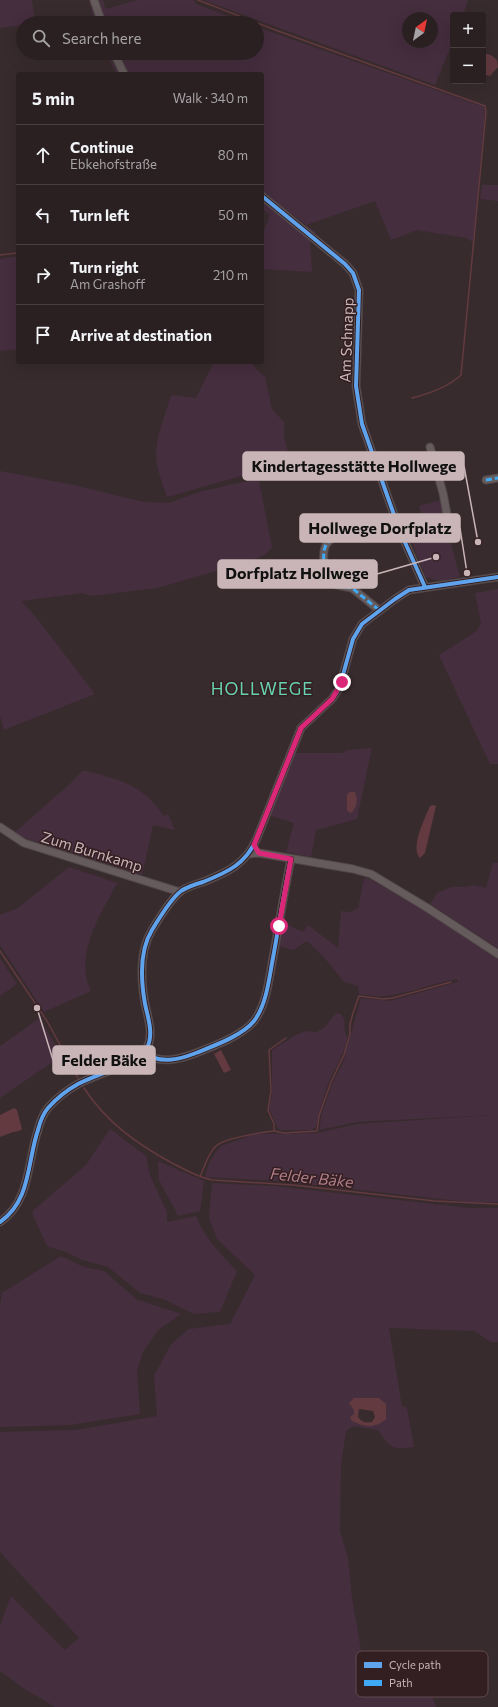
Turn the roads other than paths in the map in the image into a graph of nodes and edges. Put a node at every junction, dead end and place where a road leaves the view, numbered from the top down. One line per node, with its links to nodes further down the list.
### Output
1 (94, 0): 2 (street)
2 (100, 16)
3 (117, 60): 4 (street)
4 (123, 72)
5 (264, 198): 10 (street, Am Schnapp)
6 (430, 447): 9 (street)
7 (498, 478): 8 (street)
8 (486, 480)
9 (448, 520)
10 (399, 528): 12 (street, Am Schnapp); 13 (street)
11 (498, 577): 12 (street)
12 (425, 587): 13 (street)
13 (379, 610): 15 (street)
14 (0, 827): 19 (street, Zum Burnkamp)
15 (254, 845): 16 (street); 17 (street)
16 (259, 853): 17 (street); 18 (street)
17 (250, 854): 19 (street)
18 (291, 859): 20 (street); 21 (street)
19 (180, 892): 21 (street)
20 (498, 954)
21 (144, 1053): 22 (street)
22 (0, 1222)

